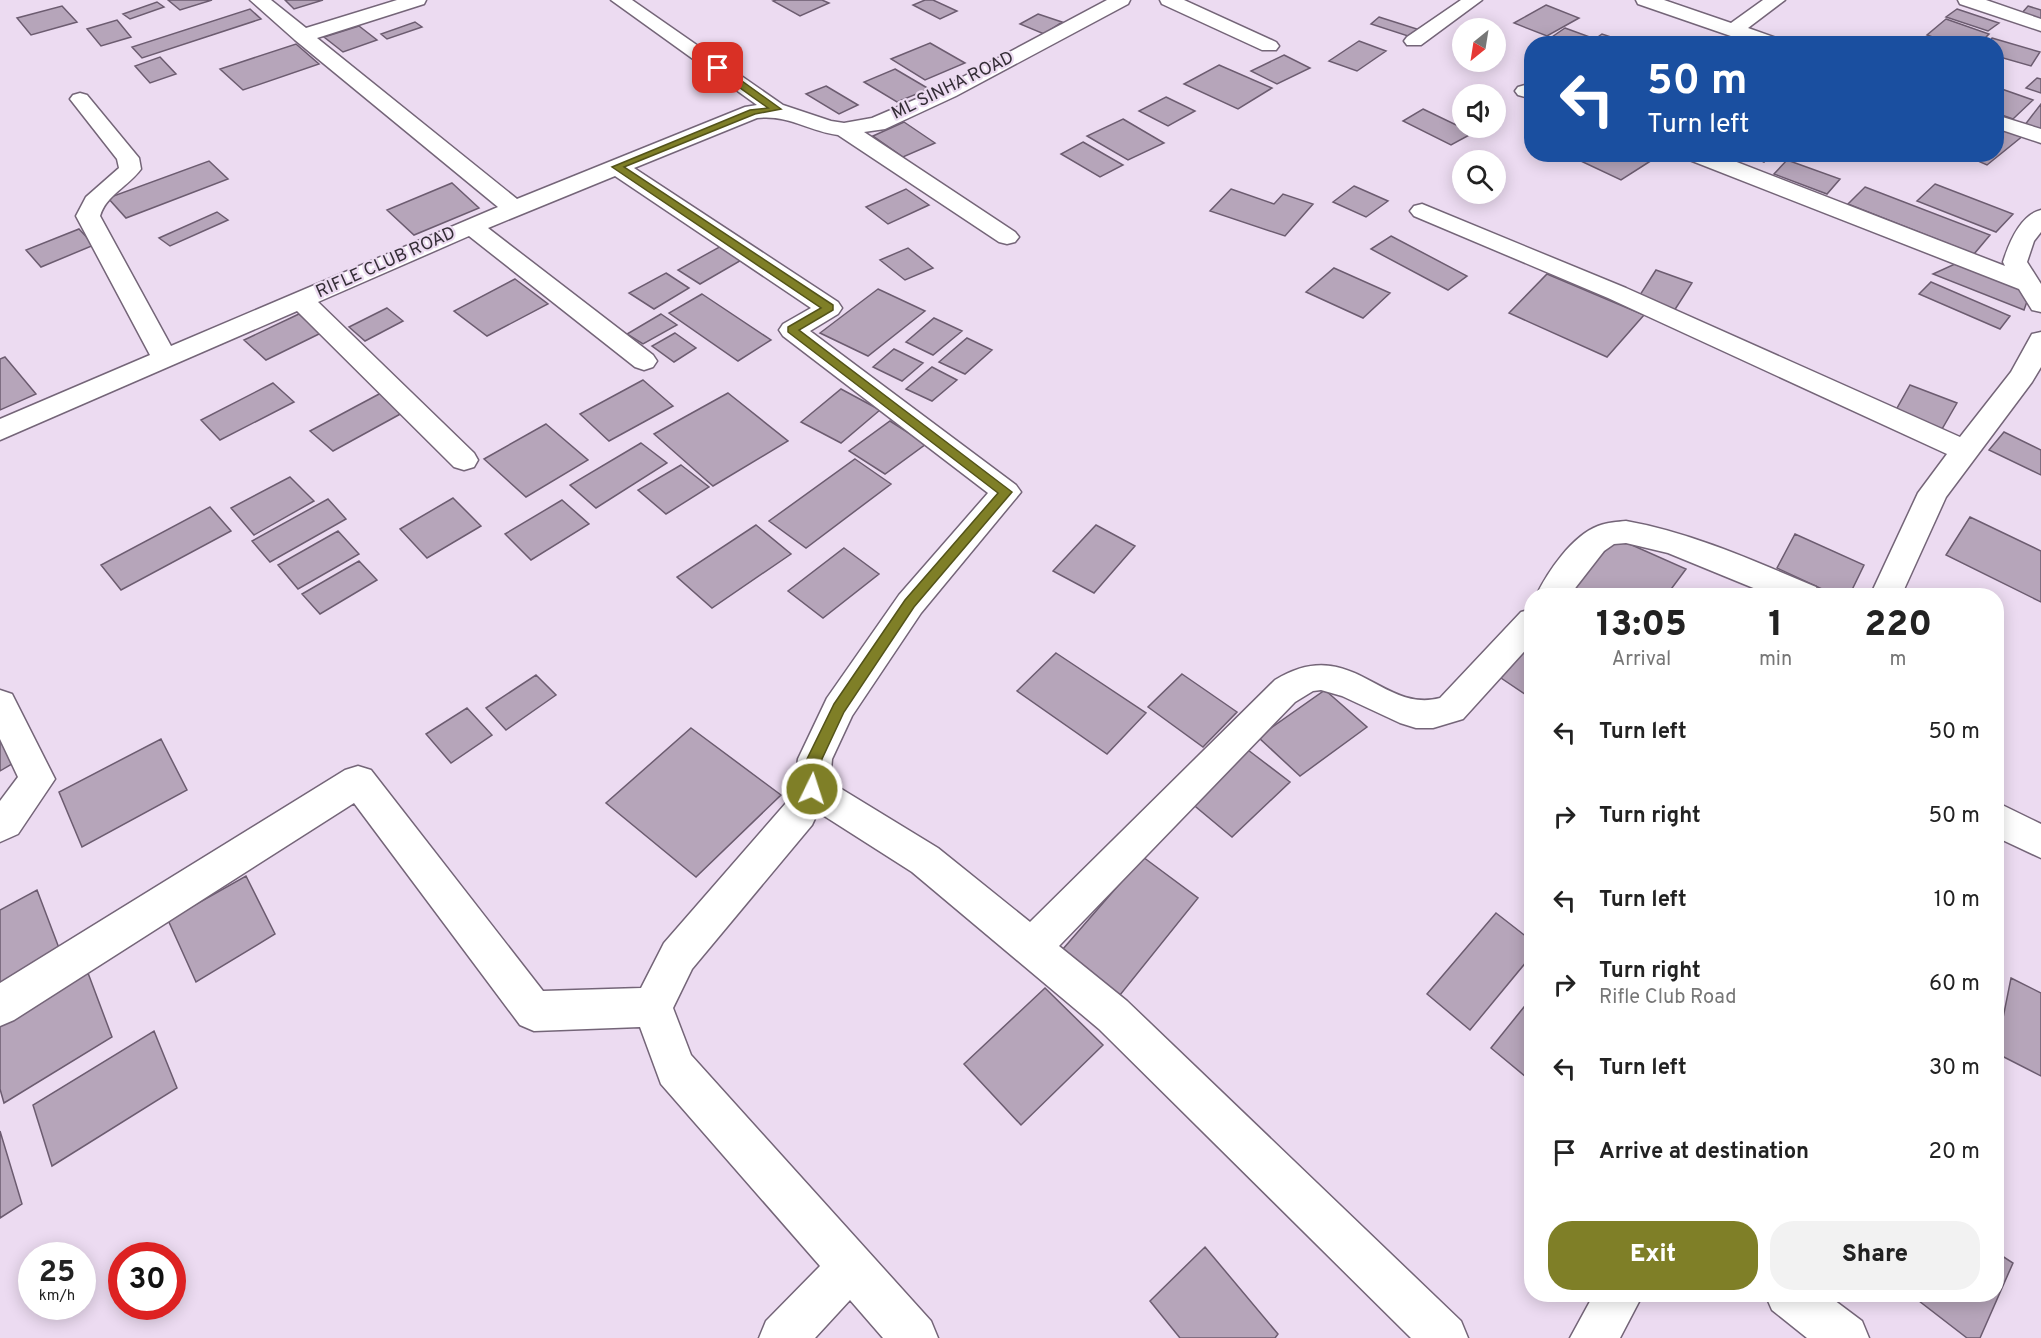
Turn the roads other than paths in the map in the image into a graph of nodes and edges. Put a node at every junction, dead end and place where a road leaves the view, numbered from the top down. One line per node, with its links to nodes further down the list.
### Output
1 (260, 0): 12 (street)
2 (417, 0): 12 (street)
3 (620, 0): 17 (street)
4 (1121, 0): 19 (street, ML SINHA ROAD)
5 (1169, 0): 15 (street)
6 (1473, 0): 14 (street)
7 (1645, 0): 11 (street)
8 (1776, 0): 11 (street)
9 (1967, 0): 10 (street)
10 (2041, 25)
11 (1734, 29): 13 (street)
12 (302, 36): 23 (street)
13 (1753, 36)
14 (1414, 41)
15 (1269, 46)
16 (80, 99): 32 (street)
17 (776, 109): 19 (street, ML SINHA ROAD); 22 (street, RIFLE CLUB ROAD)
18 (2004, 124): 20 (street)
19 (844, 129): 27 (street)
20 (2041, 136)
21 (1716, 162): 28 (street)
22 (617, 167): 23 (street, RIFLE CLUB ROAD); 42 (street)
23 (514, 208): 26 (street, RIFLE CLUB ROAD)
24 (1422, 211): 35 (street)
25 (2041, 217): 28 (street)
26 (471, 226): 29 (street, RIFLE CLUB ROAD); 33 (street)
27 (1007, 237)
28 (2026, 283): 30 (street)
29 (302, 300): 32 (street, RIFLE CLUB ROAD); 36 (street)
30 (2041, 304)
31 (2041, 340): 35 (street)
32 (165, 358): 34 (street, RIFLE CLUB ROAD)
33 (644, 361)
34 (0, 430)
35 (1965, 451): 39 (street)
36 (464, 460)
37 (1557, 588): 38 (street)
38 (1785, 588)
39 (1889, 588)
40 (1524, 630): 46 (street)
41 (0, 704): 44 (street)
42 (812, 789): 46 (street); 48 (street)
43 (2004, 822): 45 (street)
44 (0, 826)
45 (2041, 842)
46 (1032, 948): 54 (street)
47 (0, 1006): 48 (street)
48 (652, 1007): 49 (street)
49 (851, 1266): 52 (street); 53 (street)
50 (1615, 1302): 55 (street)
51 (1798, 1302): 56 (street)
52 (783, 1338)
53 (914, 1338)
54 (1444, 1338)
55 (1594, 1338)
56 (1845, 1338)

